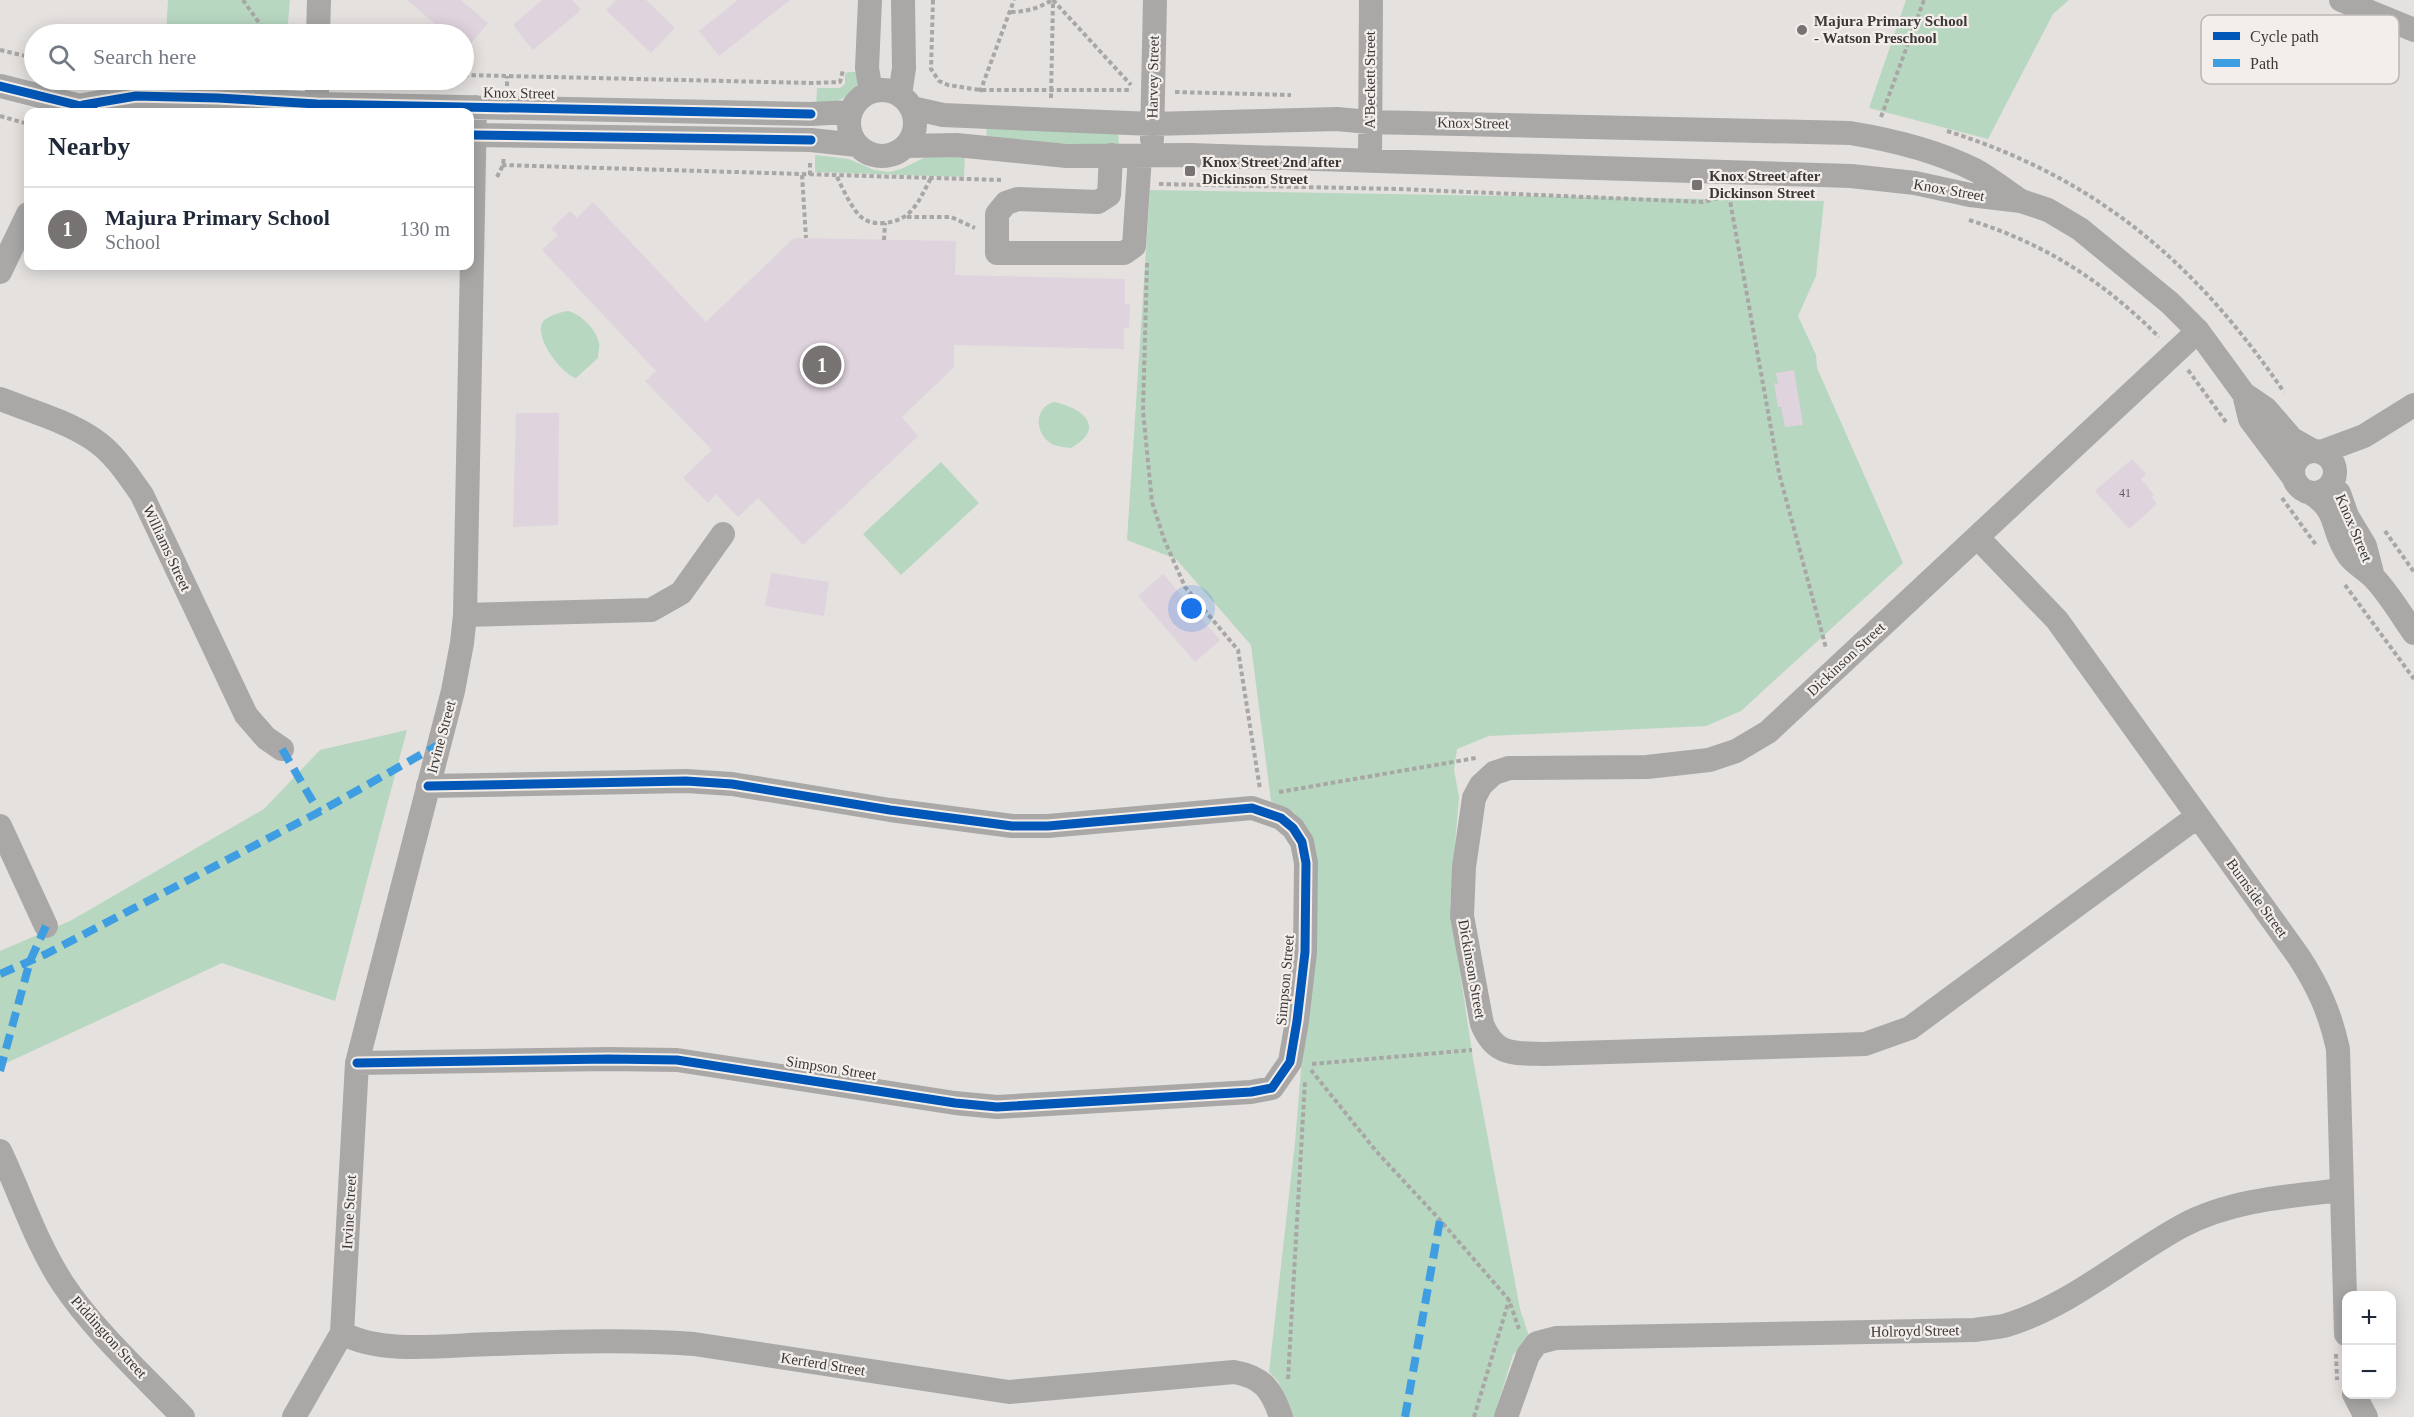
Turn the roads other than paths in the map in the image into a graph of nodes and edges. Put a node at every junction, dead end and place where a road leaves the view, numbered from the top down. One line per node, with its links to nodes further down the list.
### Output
1 (319, 0): 8 (street)
2 (870, 0): 13 (street)
3 (903, 0): 14 (street)
4 (1155, 0): 22 (street, Harvey Street)
5 (1371, 0): 21 (street, A'Beckett Street)
6 (2341, 0): 7 (street)
7 (2378, 15)
8 (318, 24)
9 (2399, 24): 10 (street)
10 (2414, 30)
11 (0, 86): 16 (street, Knox Street)
12 (317, 90): 18 (street)
13 (871, 92): 14 (street); 19 (street)
14 (906, 101): 22 (street, Knox Street); 25 (street)
15 (475, 107): 18 (street, Knox Street); 19 (street, Knox Street); 20 (street, Irvine Street)
16 (82, 108)
17 (96, 108): 18 (street, Knox Street)
18 (317, 108)
19 (851, 112): 24 (street)
20 (474, 116)
21 (1370, 122): 22 (street, Knox Street); 28 (street, A'Beckett Street); 29 (street, Knox Street)
22 (1152, 124): 27 (street, Harvey Street)
23 (474, 135): 24 (street)
24 (857, 145): 25 (street)
25 (907, 146): 26 (street, Knox Street)
26 (1111, 155): 27 (street, Knox Street); 27 (street, Harvey Street)
27 (1145, 156): 28 (street, Knox Street)
28 (1370, 160): 29 (street, Knox Street)
29 (2020, 201): 33 (street, Knox Street)
30 (24, 222): 32 (street)
31 (470, 270): 44 (street, Irvine Street)
32 (0, 272)
33 (2198, 332): 34 (street, Knox Street); 42 (street, Dickinson Street)
34 (2244, 394): 38 (street, Knox Street); 40 (street, Knox Street)
35 (0, 399): 46 (street, Williams Street)
36 (2414, 405): 37 (street)
37 (2364, 436): 38 (street); 39 (street)
38 (2317, 451): 39 (street); 40 (street)
39 (2334, 477): 40 (street); 43 (street, Knox Street)
40 (2294, 489): 43 (street, Knox Street)
41 (723, 534): 44 (street)
42 (1977, 537): 48 (street, Burnside Street); 48 (street, Dickinson Street)
43 (2373, 578): 45 (street, Knox Street)
44 (465, 615): 47 (street, Irvine Street)
45 (2414, 633)
46 (282, 749)
47 (428, 786): 51 (street, Irvine Street); 51 (street, Simpson Street)
48 (2198, 816): 53 (street, Burnside Street)
49 (0, 826): 50 (street)
50 (46, 926)
51 (357, 1063): 55 (street, Irvine Street)
52 (0, 1151): 57 (street, Piddington Street)
53 (2342, 1190): 54 (street, Burnside Street); 60 (street, Holroyd Street)
54 (2345, 1291)
55 (342, 1334): 58 (street, Irvine Street); 59 (street, Kerferd Street)
56 (2356, 1399): 61 (street)
57 (183, 1417)
58 (294, 1417)
59 (1281, 1417)
60 (1506, 1417)
61 (2366, 1417)

